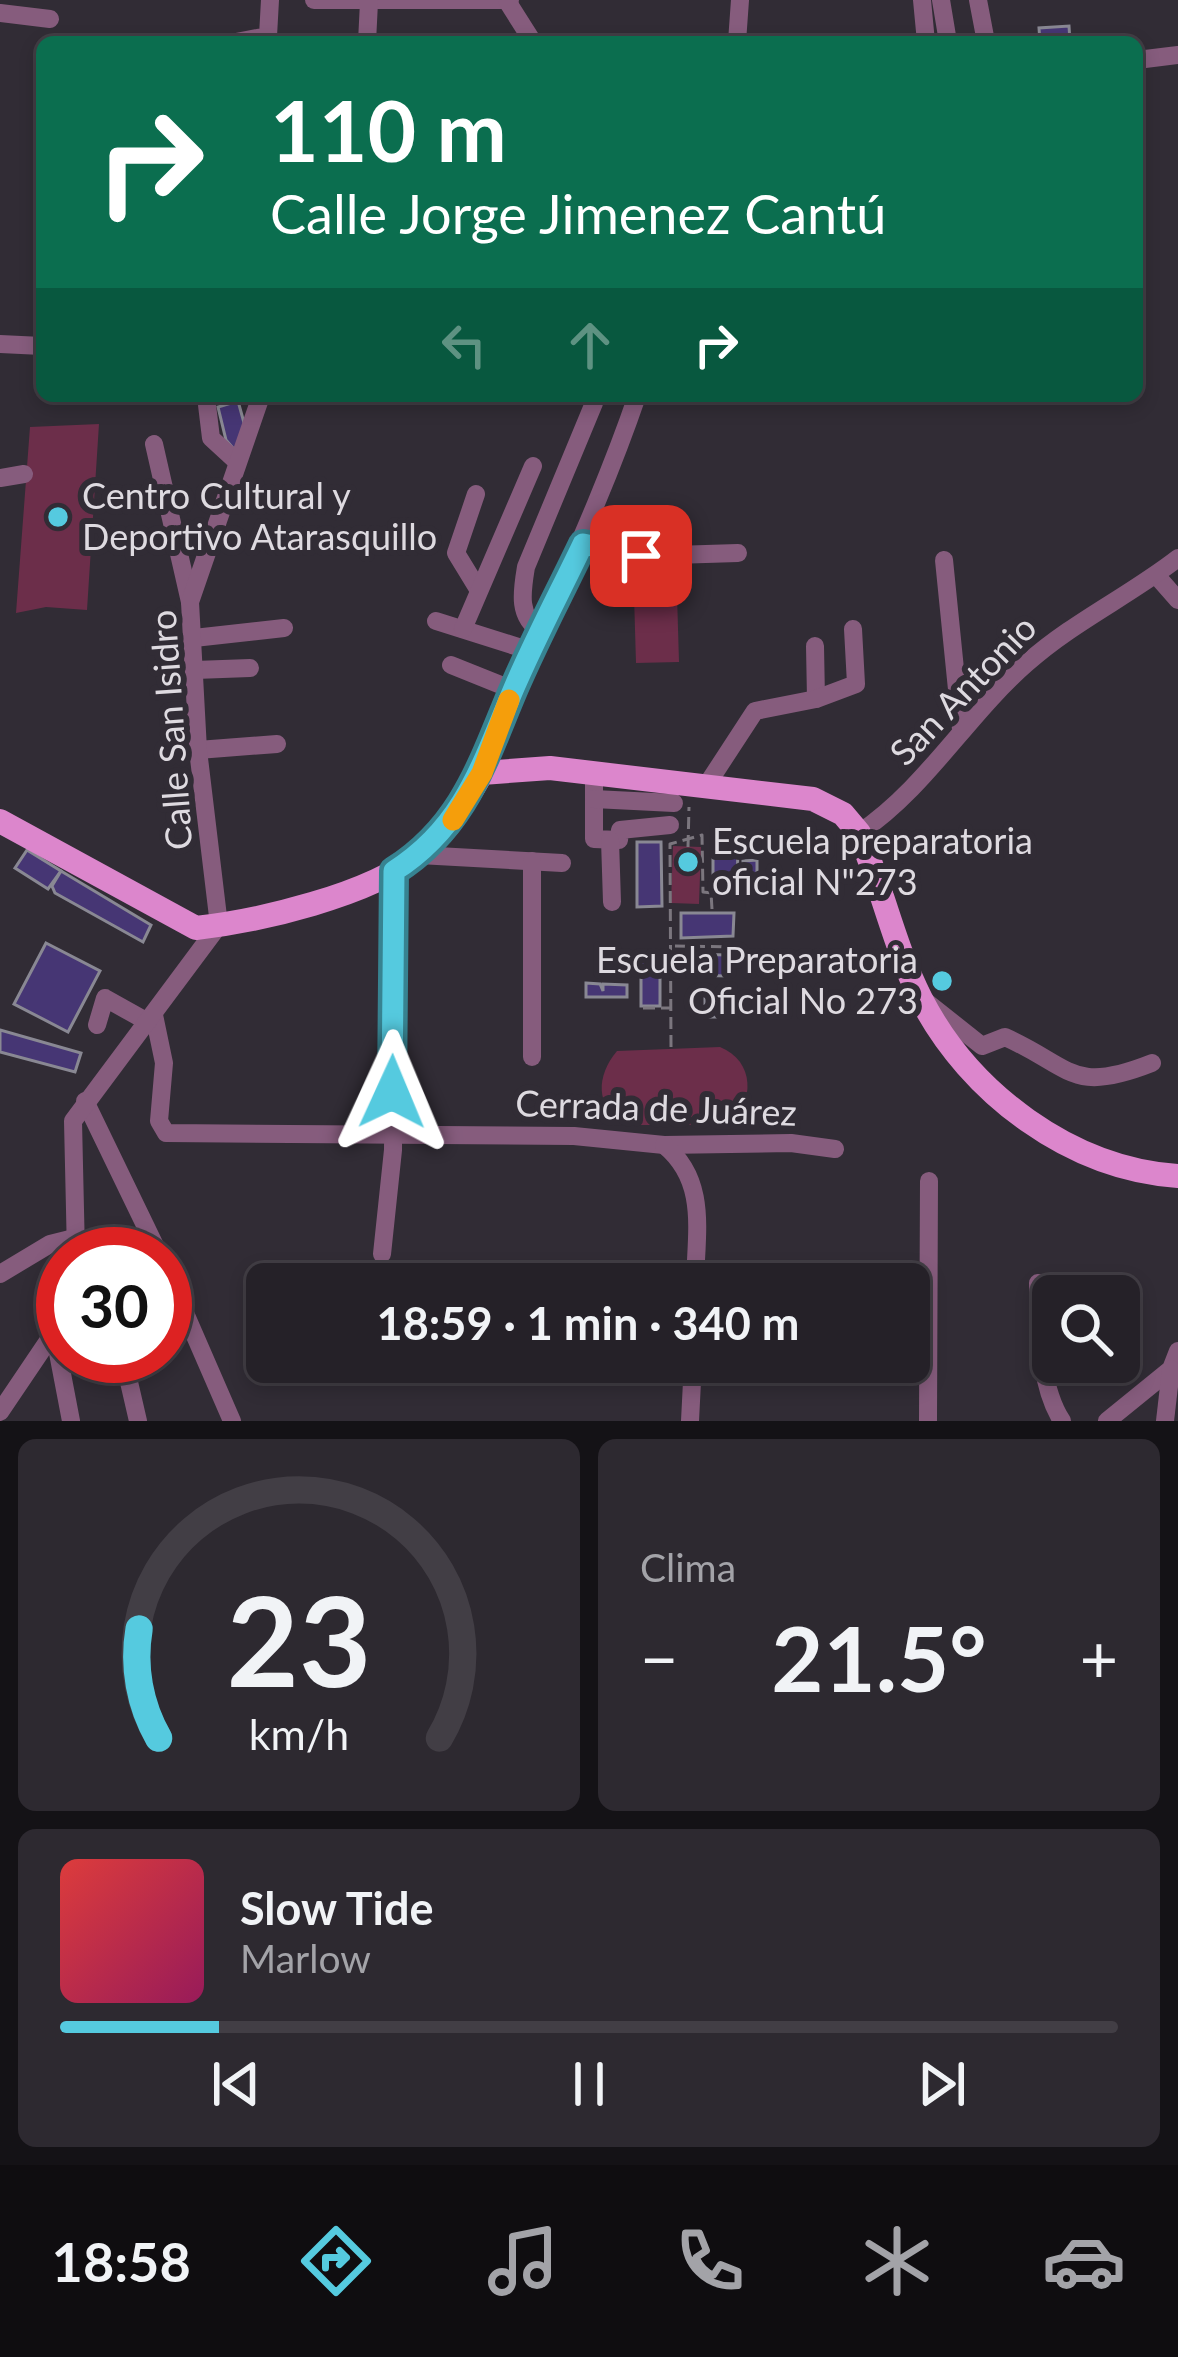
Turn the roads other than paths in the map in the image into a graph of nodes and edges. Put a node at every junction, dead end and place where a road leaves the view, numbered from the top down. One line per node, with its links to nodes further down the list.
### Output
1 (270, 0): 11 (street)
2 (314, 0): 8 (street)
3 (508, 0): 8 (street); 13 (street)
4 (740, 0): 14 (street)
5 (922, 0): 15 (street)
6 (941, 0): 16 (street)
7 (979, 0): 17 (street)
8 (369, 2): 12 (street)
9 (0, 14): 10 (street)
10 (50, 20)
11 (268, 36)
12 (367, 36)
13 (529, 36)
14 (737, 36)
15 (925, 36)
16 (947, 36)
17 (985, 36)
18 (1178, 55): 19 (street)
19 (1143, 59)
20 (0, 344): 21 (street)
21 (36, 346)
22 (259, 402): 27 (street, Calle San Isidro)
23 (635, 402): 32 (street)
24 (594, 403): 44 (street)
25 (207, 405): 27 (street)
26 (154, 444): 39 (street)
27 (236, 460): 39 (street, Calle San Isidro)
28 (533, 466): 37 (street)
29 (24, 474): 30 (street)
30 (0, 478)
31 (476, 494): 37 (street)
32 (583, 544): 33 (street); 44 (street)
33 (738, 553)
34 (1178, 558): 36 (street, San Antonio)
35 (944, 560): 53 (street)
36 (1156, 575): 38 (street); 53 (street, San Antonio)
37 (478, 589): 42 (street)
38 (1178, 600)
39 (190, 602): 45 (street, Calle San Isidro)
40 (436, 621): 42 (street)
41 (284, 628): 45 (street)
42 (464, 629): 47 (street)
43 (853, 629): 52 (street)
44 (541, 631): 47 (street)
45 (194, 638): 50 (street, Calle San Isidro)
46 (815, 646): 52 (street)
47 (531, 651): 51 (street)
48 (451, 665): 51 (street)
49 (250, 668): 50 (street)
50 (195, 670): 55 (street, Calle San Isidro)
51 (513, 690): 56 (street)
52 (816, 699): 57 (street)
53 (961, 729): 62 (street, San Antonio)
54 (277, 744): 55 (street)
55 (198, 750): 69 (street, Calle San Isidro)
56 (482, 773): 58 (main road); 64 (main road)
57 (699, 782): 58 (main road); 62 (main road)
58 (594, 786): 59 (street); 63 (street)
59 (674, 803)
60 (0, 821): 69 (main road)
61 (670, 825): 63 (street)
62 (860, 833): 70 (main road)
63 (610, 840): 68 (street)
64 (419, 855): 65 (street); 67 (main road)
65 (532, 861): 66 (street); 73 (street)
66 (562, 863)
67 (394, 871): 69 (main road); 76 (street)
68 (612, 902)
69 (219, 926): 71 (street)
70 (920, 998): 74 (street); 79 (main road)
71 (151, 1019): 72 (street); 75 (street); 76 (street, Cerrada de Juárez)
72 (97, 1025)
73 (532, 1057)
74 (1152, 1064)
75 (85, 1101): 81 (street); 82 (street)
76 (392, 1136): 77 (street, Cerrada de Juárez); 84 (street)
77 (664, 1145): 78 (street, Cerrada de Juárez); 85 (street)
78 (835, 1149)
79 (1178, 1176)
80 (929, 1181): 99 (street)
81 (76, 1227)
82 (146, 1227)
83 (36, 1252): 86 (street)
84 (382, 1254)
85 (695, 1263)
86 (0, 1274)
87 (192, 1329): 97 (street)
88 (36, 1359): 94 (street)
89 (1175, 1360): 101 (street); 102 (street)
90 (63, 1383): 95 (street)
91 (129, 1383): 96 (street)
92 (692, 1383): 98 (street)
93 (1048, 1383): 100 (street)
94 (0, 1412)
95 (70, 1421)
96 (138, 1421)
97 (232, 1421)
98 (691, 1421)
99 (928, 1421)
100 (1062, 1421)
101 (1107, 1421)
102 (1165, 1421)

